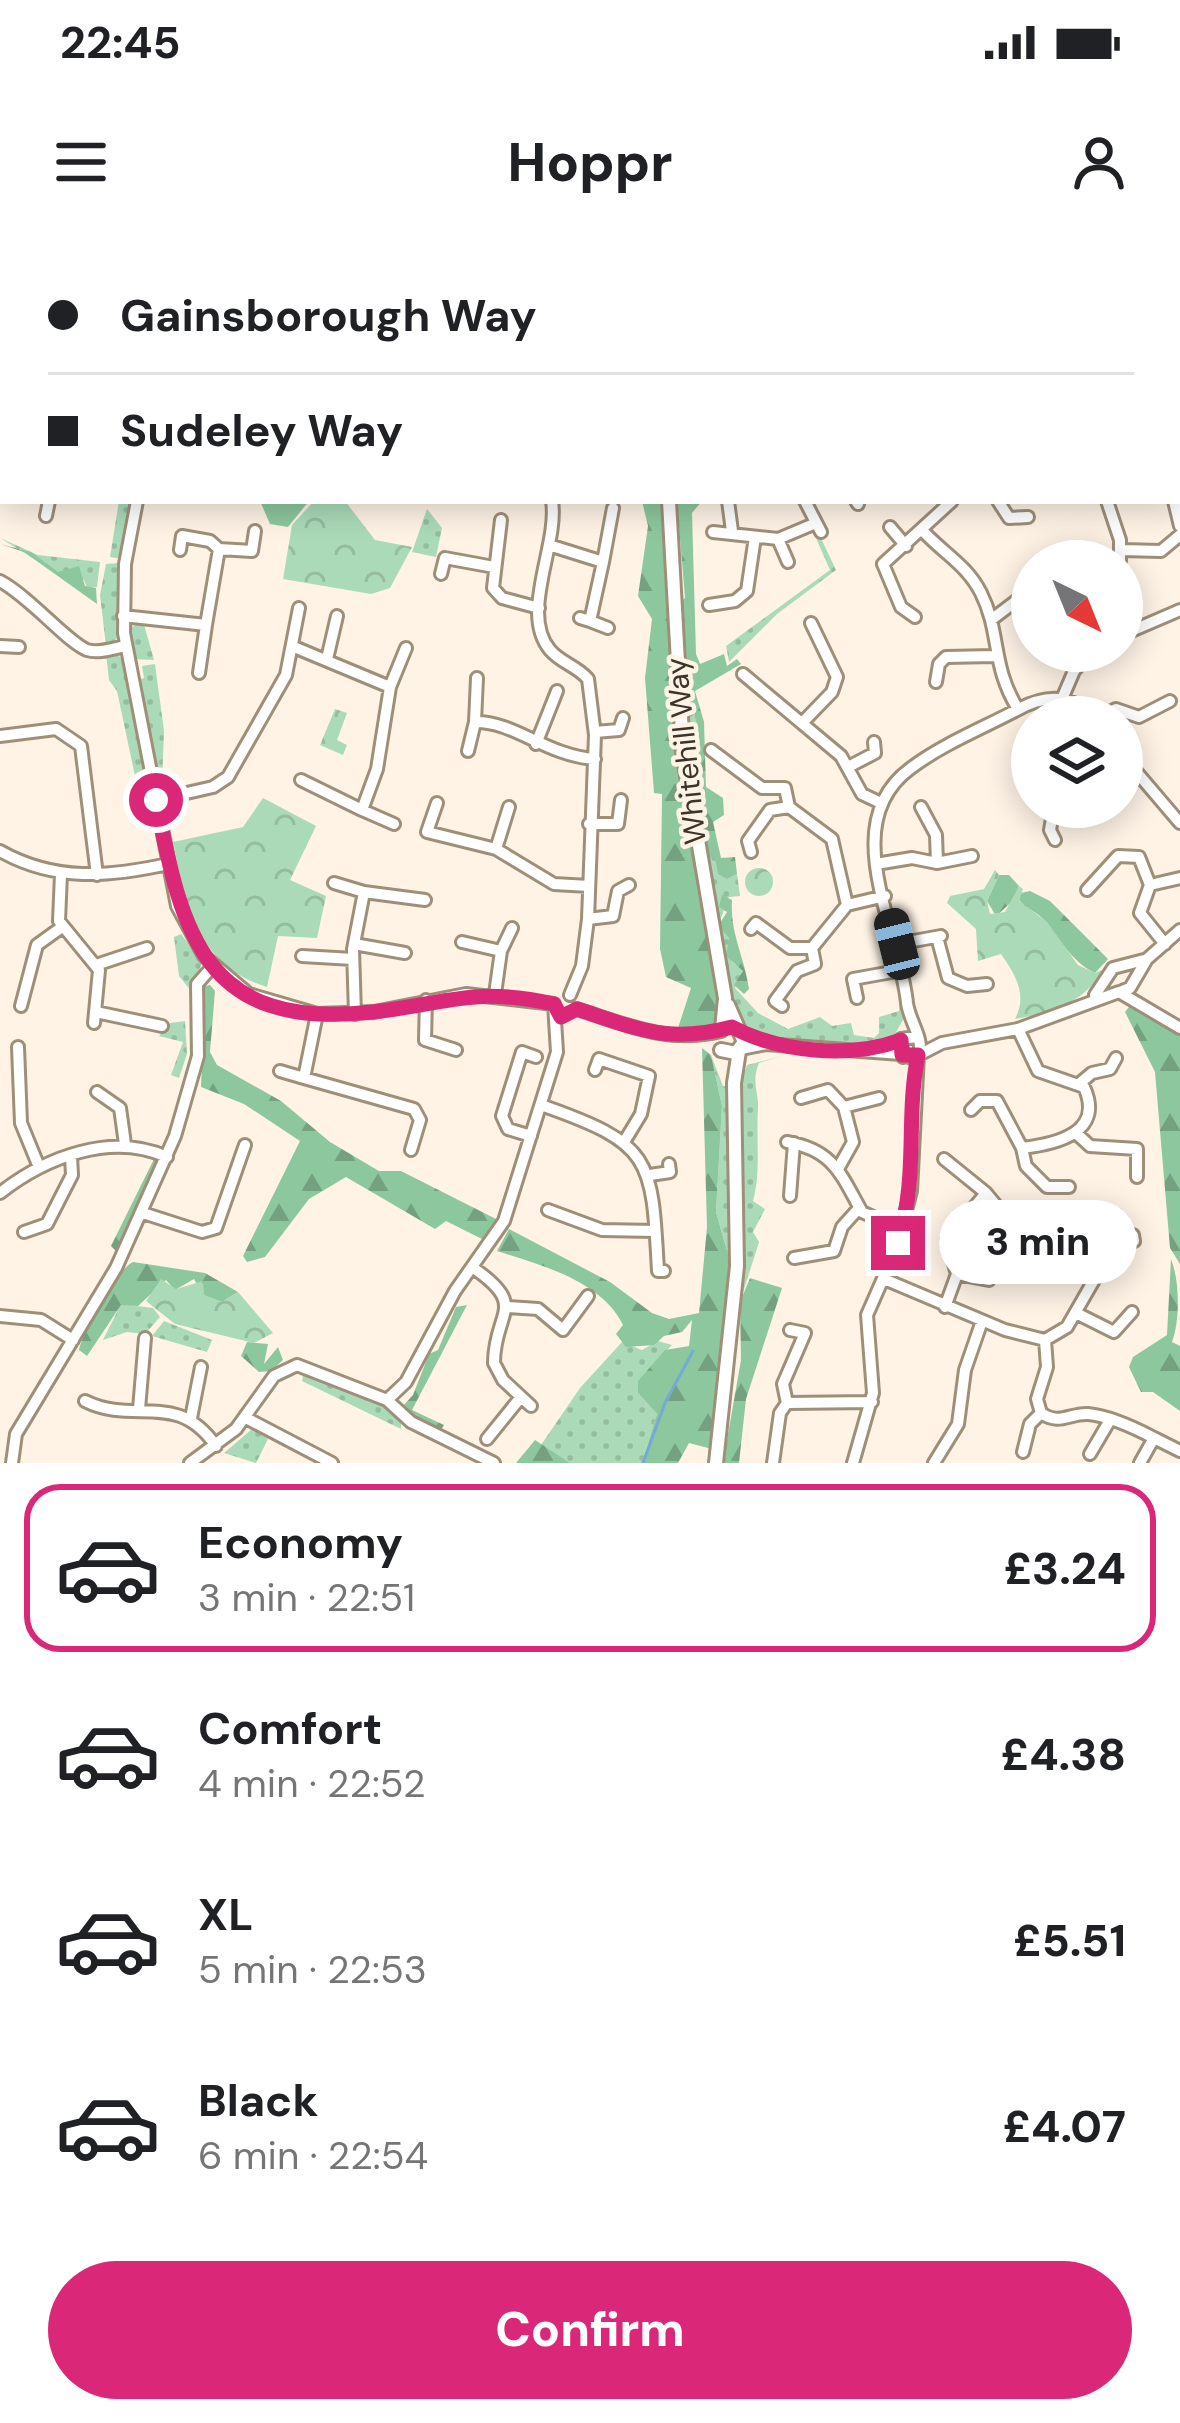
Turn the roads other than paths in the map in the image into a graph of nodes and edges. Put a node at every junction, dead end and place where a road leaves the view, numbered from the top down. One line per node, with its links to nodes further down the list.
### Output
1 (48, 504): 12 (street)
2 (137, 504): 42 (street)
3 (552, 504): 27 (street)
4 (669, 504): 143 (main road, Whitehill Way)
5 (728, 504): 18 (street)
6 (807, 504): 24 (street)
7 (949, 504): 19 (street)
8 (1000, 504): 13 (street)
9 (1108, 504): 25 (street)
10 (1172, 504): 16 (street)
11 (610, 513): 31 (street)
12 (46, 516)
13 (1028, 518)
14 (184, 520): 22 (street)
15 (890, 527): 26 (street)
16 (1180, 530): 30 (street)
17 (255, 531): 28 (street)
18 (732, 531): 21 (street); 23 (street)
19 (923, 531): 26 (street); 45 (street)
20 (516, 532): 33 (street)
21 (713, 532)
22 (182, 536): 28 (street); 29 (street)
23 (755, 537): 24 (street); 40 (street)
24 (778, 539): 32 (street)
25 (1116, 540)
26 (906, 545): 44 (street)
27 (552, 546): 31 (street); 39 (street)
28 (219, 548): 47 (street)
29 (180, 550)
30 (1143, 553)
31 (603, 562): 49 (street)
32 (788, 562)
33 (494, 567): 34 (street); 39 (street)
34 (441, 574)
35 (4, 583): 36 (street); 51 (street)
36 (0, 597)
37 (1011, 605): 45 (street)
38 (299, 608): 53 (street)
39 (539, 608): 70 (street)
40 (715, 608)
41 (1180, 610): 48 (street)
42 (123, 616): 47 (street); 51 (street)
43 (337, 616): 56 (street)
44 (915, 617)
45 (992, 620): 55 (street)
46 (811, 623): 69 (street)
47 (206, 625): 57 (street)
48 (1143, 625)
49 (608, 628)
50 (0, 646): 52 (street)
51 (127, 646): 80 (street)
52 (19, 647)
53 (294, 647): 56 (street); 80 (street)
54 (406, 655): 61 (street)
55 (994, 656): 59 (street); 63 (street)
56 (327, 659): 61 (street)
57 (199, 673)
58 (743, 674): 69 (street)
59 (919, 674)
60 (477, 678): 68 (street)
61 (390, 687): 88 (street)
62 (553, 695): 72 (street)
63 (1012, 696)
64 (1167, 707): 66 (street)
65 (1011, 713): 84 (street)
66 (1143, 715)
67 (623, 718): 70 (street)
68 (475, 722): 72 (street); 73 (street)
69 (803, 722): 77 (street)
70 (595, 732): 76 (street)
71 (0, 736): 105 (street)
72 (536, 744): 76 (street)
73 (468, 751)
74 (875, 752): 77 (street)
75 (713, 755): 85 (street)
76 (595, 759): 92 (street)
77 (850, 766): 84 (street)
78 (301, 780): 88 (street)
79 (1143, 782): 89 (street)
80 (156, 800): 102 (street)
81 (621, 800): 92 (street)
82 (1180, 801): 89 (street)
83 (436, 803): 94 (street)
84 (881, 803): 103 (street)
85 (789, 806): 96 (street); 115 (street)
86 (508, 807): 98 (street)
87 (926, 807): 101 (street)
88 (362, 810): 91 (street)
89 (1169, 811): 90 (street)
90 (1180, 823)
91 (394, 824)
92 (589, 824): 109 (street)
93 (1050, 828): 95 (street)
94 (427, 832): 97 (street); 98 (street)
95 (1049, 834)
96 (746, 845)
97 (420, 848)
98 (496, 849): 109 (street)
99 (0, 851): 104 (street)
100 (967, 861): 101 (street)
101 (938, 863): 103 (street)
102 (168, 864): 105 (street); 133 (street)
103 (876, 864): 113 (street)
104 (62, 874): 105 (street); 118 (street)
105 (97, 875)
106 (1180, 878): 108 (street)
107 (334, 883): 112 (street)
108 (1150, 885): 111 (street); 124 (street)
109 (589, 886): 116 (street)
110 (620, 888): 116 (street)
111 (1087, 890)
112 (364, 892): 114 (street); 122 (street)
113 (885, 896): 115 (street); 123 (street)
114 (425, 900)
115 (847, 905): 125 (street)
116 (588, 919): 141 (street)
117 (752, 923): 125 (street)
118 (62, 927): 132 (street); 142 (street)
119 (512, 928): 126 (street)
120 (1180, 930): 124 (street)
121 (463, 941): 126 (street)
122 (354, 944): 128 (street); 130 (street)
123 (897, 944): 135 (street); 138 (street)
124 (1165, 944): 131 (street)
125 (812, 949): 147 (street)
126 (501, 951): 140 (street)
127 (140, 953): 132 (street)
128 (406, 953)
129 (302, 956): 130 (street)
130 (353, 958): 152 (street)
131 (1147, 959): 134 (street); 137 (street)
132 (96, 965): 156 (street)
133 (213, 966): 150 (street); 196 (street)
134 (1124, 966): 136 (street); 137 (street)
135 (903, 970): 144 (street); 153 (street)
136 (1108, 978): 139 (street); 145 (street)
137 (1134, 980): 139 (street); 148 (street)
138 (987, 984)
139 (1119, 992): 145 (street); 148 (street)
140 (495, 994): 146 (street); 149 (street)
141 (570, 995): 149 (street); 151 (street)
142 (20, 996)
143 (725, 998): 157 (main road, Whitehill Way); 158 (main road, Whitehill Way)
144 (857, 998)
145 (1093, 998): 155 (street)
146 (427, 1000): 152 (street); 168 (street)
147 (775, 1001)
148 (1145, 1003): 154 (street)
149 (555, 1008): 151 (street); 161 (street)
150 (317, 1013): 152 (street); 177 (street)
151 (574, 1013): 159 (street); 161 (street)
152 (355, 1014)
153 (908, 1015): 160 (street); 162 (street)
154 (1180, 1028)
155 (1018, 1029): 163 (street); 181 (street)
156 (155, 1030)
157 (722, 1030): 158 (main road); 159 (street); 166 (main road, Whitehill Way)
158 (741, 1031): 164 (street); 169 (main road)
159 (694, 1037): 166 (street)
160 (918, 1038): 162 (street); 163 (street); 171 (street)
161 (559, 1039): 186 (street)
162 (901, 1039): 167 (street); 170 (street)
163 (942, 1043): 171 (street)
164 (766, 1044): 167 (street); 169 (street)
165 (18, 1047): 198 (street)
166 (720, 1049): 169 (main road); 180 (main road)
167 (876, 1049): 170 (street)
168 (456, 1050)
169 (740, 1050): 180 (main road)
170 (902, 1055): 171 (street); 179 (street)
171 (919, 1055): 179 (street)
172 (536, 1057): 189 (street)
173 (1116, 1058): 181 (street)
174 (594, 1062): 176 (street)
175 (280, 1071): 177 (street)
176 (649, 1076): 178 (street); 190 (street)
177 (304, 1078): 194 (street)
178 (665, 1082)
179 (913, 1082): 211 (street)
180 (734, 1083): 255 (main road)
181 (1080, 1083): 188 (street)
182 (101, 1096): 191 (street)
183 (801, 1098): 187 (street)
184 (879, 1098): 187 (street)
185 (971, 1102): 193 (street)
186 (541, 1105): 189 (street); 190 (street)
187 (844, 1107): 199 (street)
188 (1077, 1134): 193 (street); 202 (street)
189 (531, 1136): 217 (street)
190 (624, 1142): 201 (street)
191 (125, 1144): 195 (street); 196 (street)
192 (245, 1145): 209 (street)
193 (1022, 1148): 203 (street)
194 (411, 1150)
195 (71, 1156): 198 (street); 213 (street)
196 (167, 1157): 209 (street)
197 (944, 1159): 205 (street)
198 (39, 1167): 204 (street)
199 (839, 1167): 206 (street); 207 (street)
200 (670, 1173): 201 (street)
201 (650, 1175): 212 (street)
202 (1137, 1177)
203 (1069, 1187)
204 (0, 1193)
205 (986, 1193): 210 (street); 220 (street)
206 (790, 1196)
207 (859, 1208): 211 (street); 215 (street)
208 (548, 1210): 212 (street)
209 (143, 1213): 231 (street)
210 (1005, 1216)
211 (902, 1230): 221 (street)
212 (655, 1231): 219 (street)
213 (24, 1232)
214 (1135, 1241): 216 (street)
215 (794, 1258)
216 (1090, 1263): 218 (street); 227 (street)
217 (472, 1267): 224 (street); 235 (street)
218 (1051, 1268)
219 (664, 1271)
220 (956, 1274): 222 (street); 225 (street)
221 (884, 1279): 225 (street); 237 (street)
222 (989, 1280)
223 (588, 1295): 224 (street)
224 (508, 1307): 244 (street)
225 (945, 1307): 229 (street)
226 (1132, 1312): 227 (street)
227 (1076, 1313): 232 (street)
228 (0, 1316): 231 (street)
229 (982, 1322): 232 (street); 250 (street)
230 (790, 1330): 238 (street)
231 (73, 1340): 251 (street)
232 (1045, 1340): 240 (street)
233 (141, 1343): 239 (street)
234 (201, 1367): 241 (street)
235 (387, 1400): 242 (street); 254 (street)
236 (85, 1402): 239 (street)
237 (872, 1402): 238 (street); 257 (street)
238 (787, 1403): 256 (street)
239 (140, 1409): 241 (street)
240 (1041, 1413): 243 (street); 248 (street)
241 (191, 1418): 246 (street)
242 (246, 1418): 246 (street); 253 (street)
243 (1110, 1420): 245 (street); 249 (street)
244 (491, 1430)
245 (1154, 1438): 247 (street); 259 (street)
246 (216, 1446): 252 (street)
247 (1180, 1451)
248 (1023, 1452)
249 (1090, 1454)
250 (936, 1459): 258 (street)
251 (12, 1463)
252 (190, 1463)
253 (332, 1463)
254 (494, 1463)
255 (716, 1463)
256 (772, 1463)
257 (853, 1463)
258 (954, 1463)
259 (1140, 1463)

